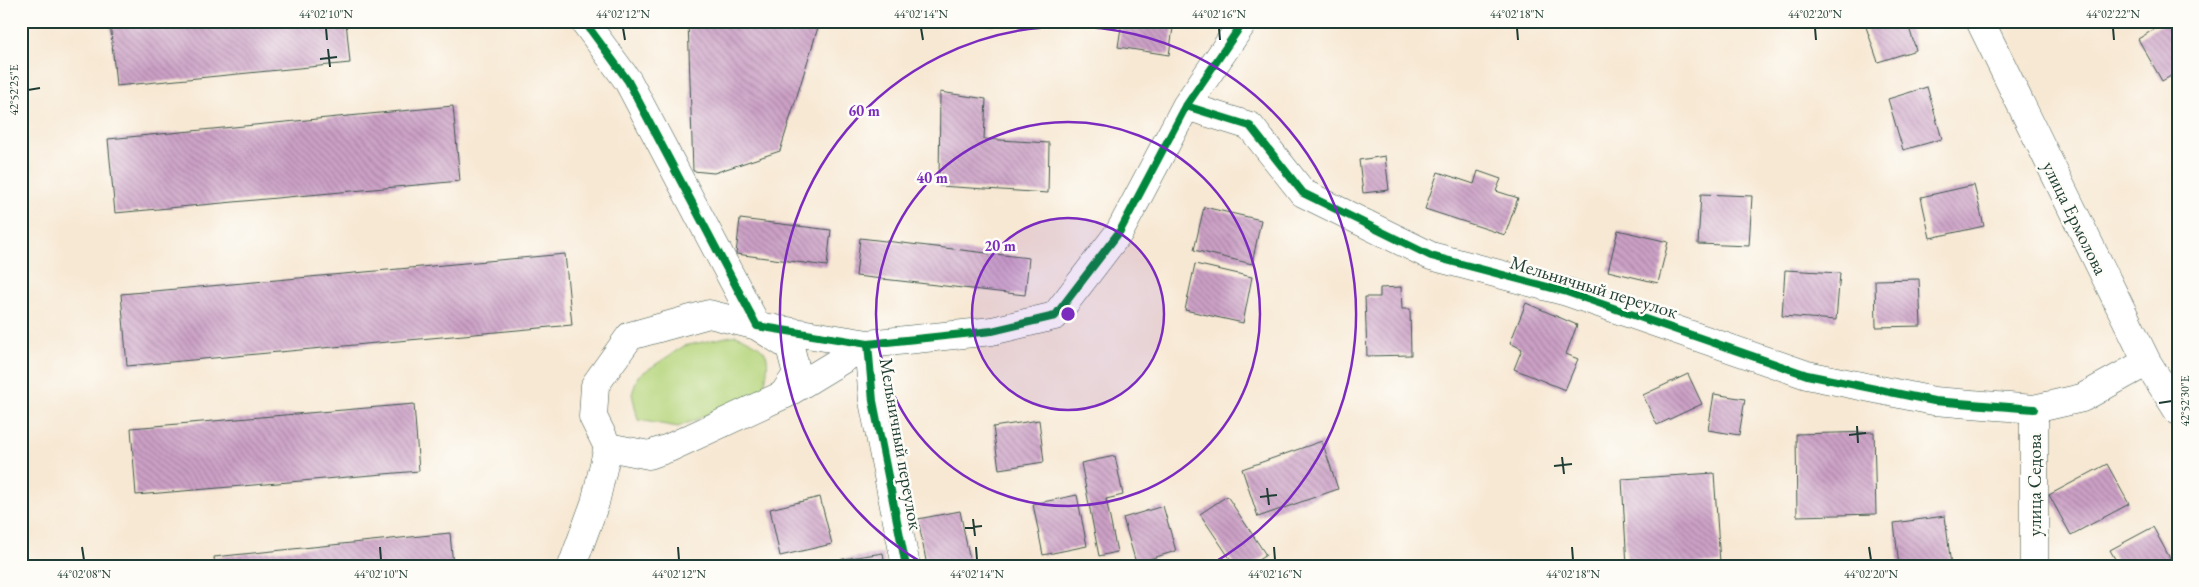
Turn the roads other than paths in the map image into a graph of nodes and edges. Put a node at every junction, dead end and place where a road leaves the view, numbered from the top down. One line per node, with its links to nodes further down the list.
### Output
1 (584, 21): 5 (street)
2 (1244, 21): 4 (street, Мельничный переулок)
3 (1980, 21): 7 (street, улица Ермолова)
4 (1186, 106): 6 (street, Мельничный переулок); 9 (street, Мельничный переулок)
5 (757, 326): 6 (street); 8 (street); 11 (street)
6 (868, 344): 8 (street); 13 (street, Мельничный переулок)
7 (2147, 362): 9 (street, улица Седова); 10 (street, улица Ермолова)
8 (783, 395): 11 (street)
9 (2034, 409): 14 (street, улица Седова)
10 (2178, 411)
11 (608, 447): 12 (street)
12 (572, 566)
13 (906, 566)
14 (2034, 566)

